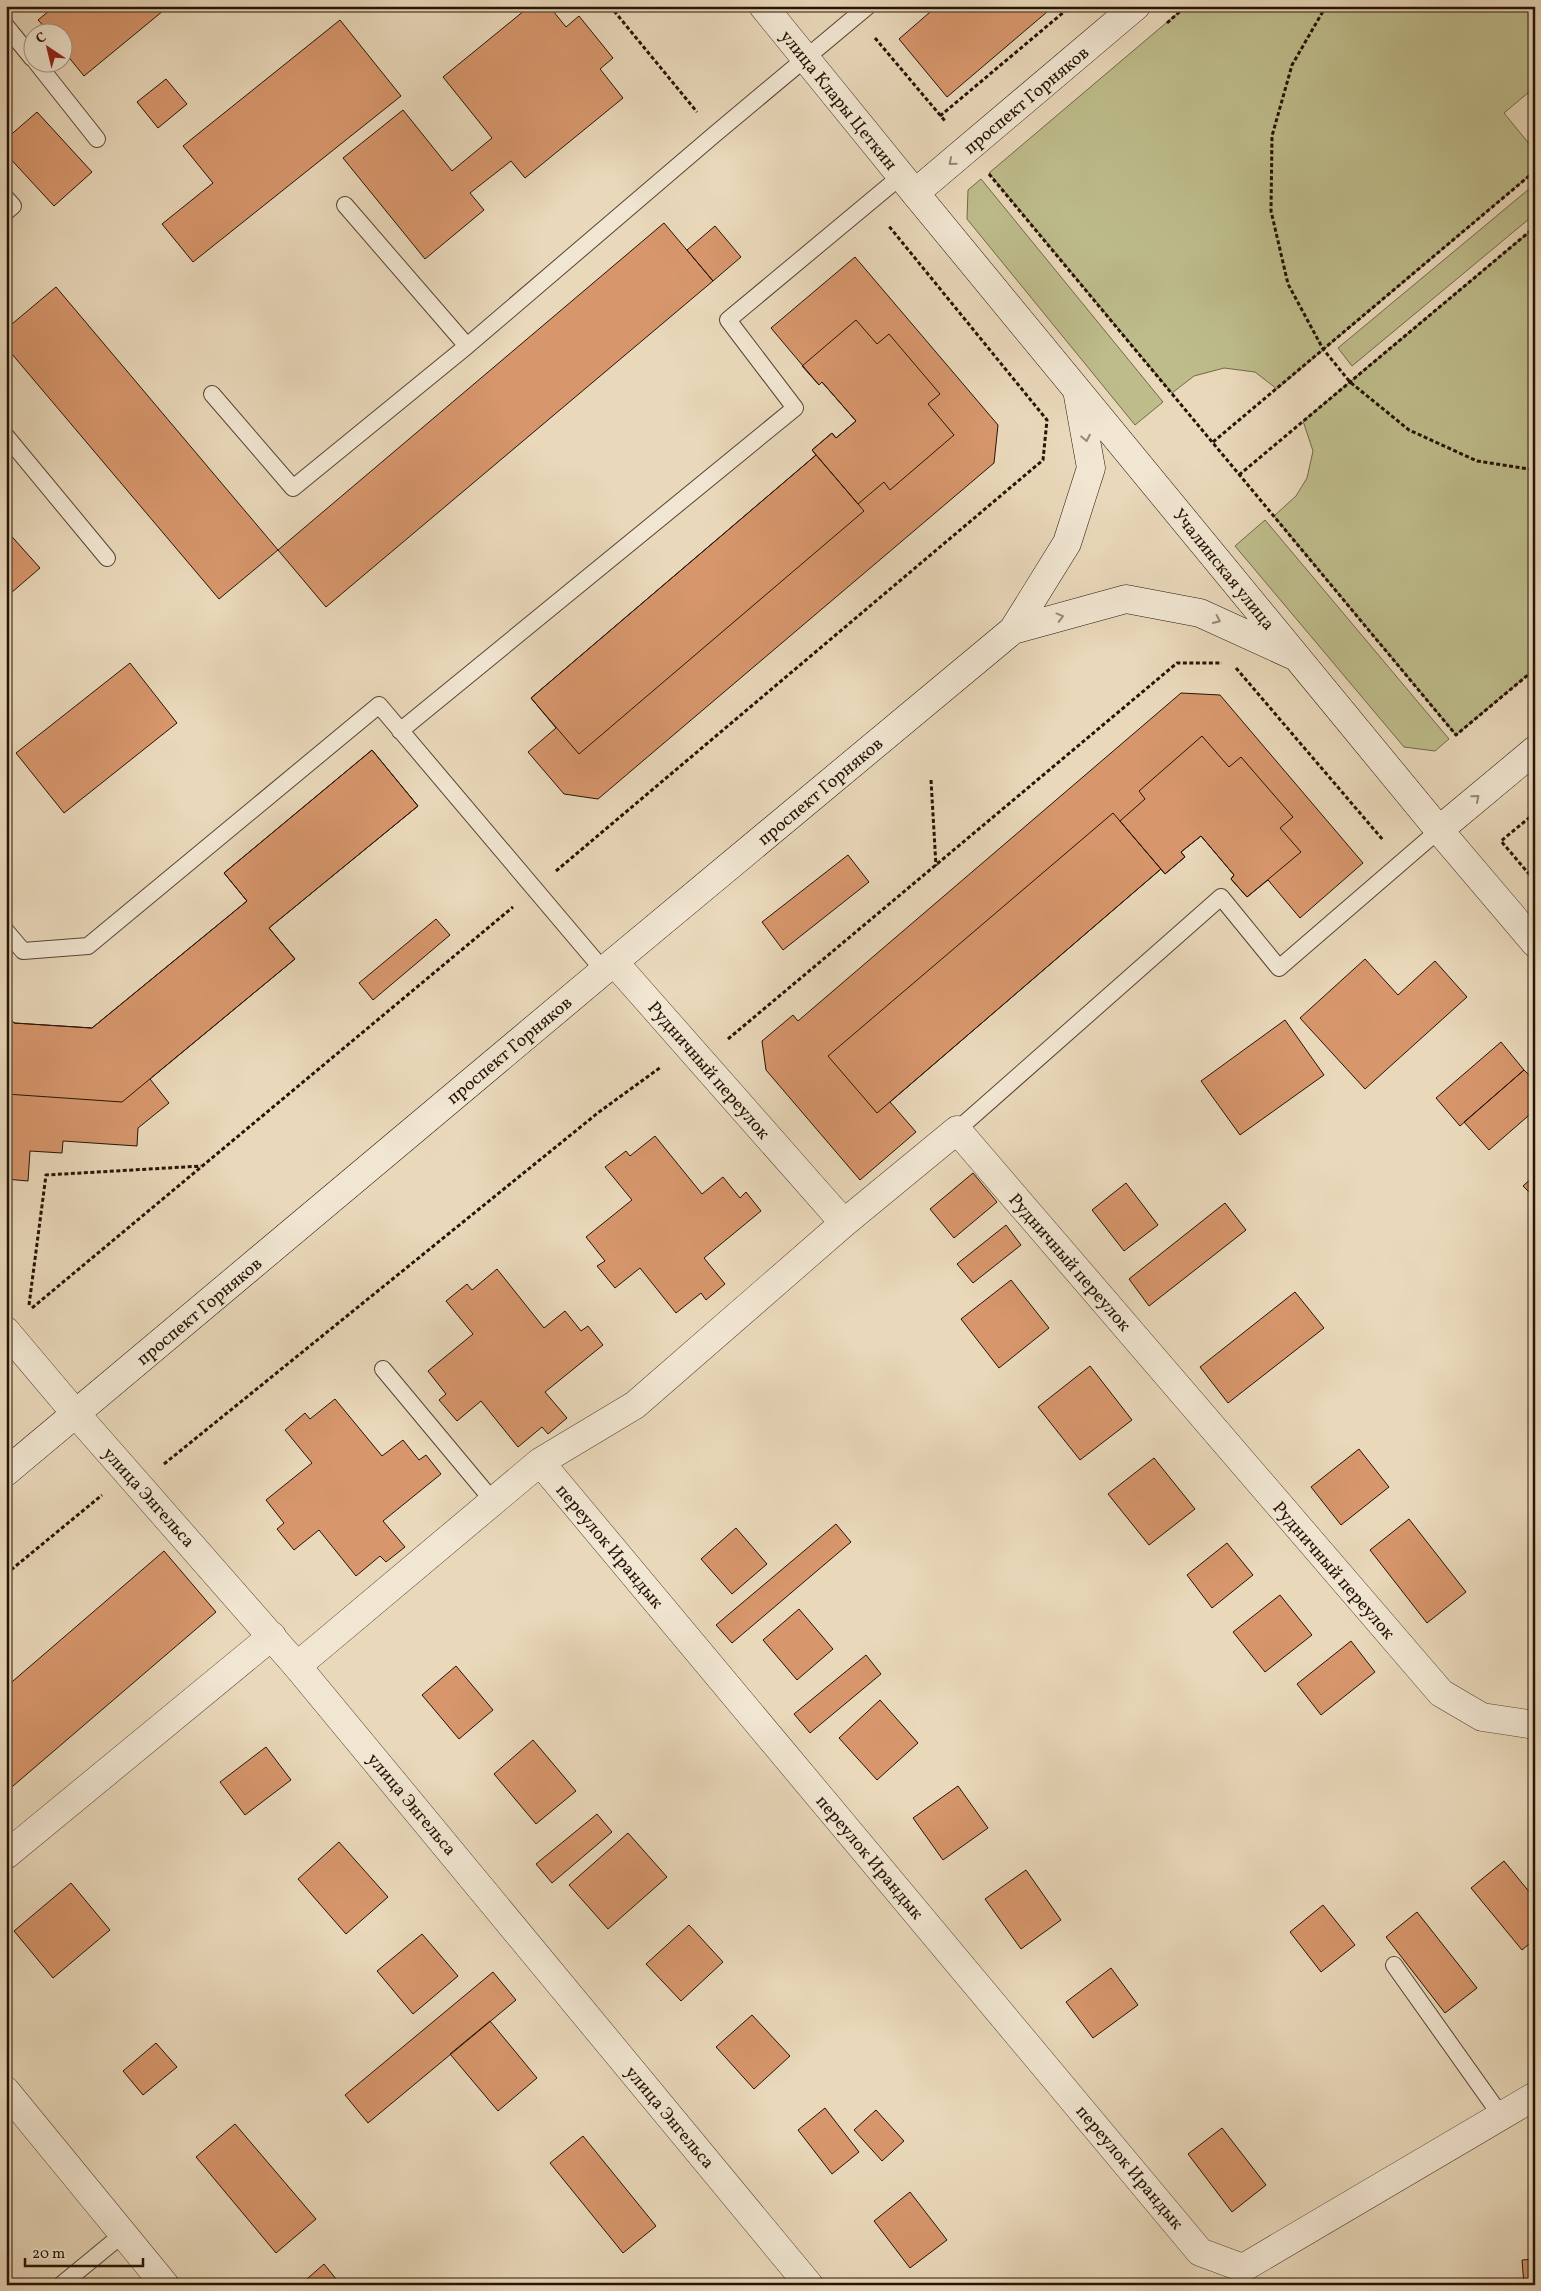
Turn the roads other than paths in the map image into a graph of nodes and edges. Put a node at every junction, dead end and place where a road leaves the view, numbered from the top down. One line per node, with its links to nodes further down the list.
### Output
1 (763, 6): 6 (street, улица Клары Цеткин)
2 (1136, 6): 9 (street, проспект Горняков, one-way to 9)
3 (862, 11): 6 (lane)
4 (6, 26): 5 (lane)
5 (22, 46)
6 (806, 59): 9 (street, улица Клары Цеткин); 13 (lane)
7 (44, 72): 8 (lane)
8 (97, 139)
9 (908, 185): 14 (street, Учалинская улица); 20 (lane)
10 (6, 198): 12 (lane)
11 (345, 204): 13 (lane)
12 (6, 212)
13 (467, 346): 15 (lane)
14 (1077, 390): 18 (street, one-way to 18); 19 (street, Учалинская улица)
15 (212, 394)
16 (6, 436): 17 (lane)
17 (107, 558)
18 (1013, 630): 19 (street, one-way to 19); 25 (street, проспект Горняков)
19 (1297, 657): 22 (street, Учалинская улица)
20 (400, 732): 23 (lane); 25 (lane)
21 (1535, 750): 22 (street, one-way to 21)
22 (1439, 830): 24 (street, Учалинская улица); 26 (lane)
23 (6, 931)
24 (1535, 943)
25 (609, 966): 27 (street, Рудничный переулок); 30 (street, проспект Горняков)
26 (957, 1130): 27 (street); 36 (street, Рудничный переулок)
27 (844, 1223): 31 (street)
28 (6, 1331): 30 (street, улица Энгельса)
29 (384, 1369): 33 (lane)
30 (76, 1414): 32 (street, проспект Горняков); 34 (street, улица Энгельса)
31 (540, 1462): 33 (street); 41 (street, переулок Ирандык)
32 (6, 1472)
33 (493, 1501): 35 (street)
34 (272, 1636): 35 (street, улица Энгельса); 37 (street)
35 (297, 1666): 45 (street, улица Энгельса)
36 (1535, 1725)
37 (6, 1855)
38 (1394, 1965): 41 (lane)
39 (6, 2091): 42 (street)
40 (1535, 2096): 41 (street)
41 (1502, 2117)
42 (123, 2234): 43 (lane); 44 (street)
43 (61, 2285)
44 (165, 2285)
45 (809, 2285)

